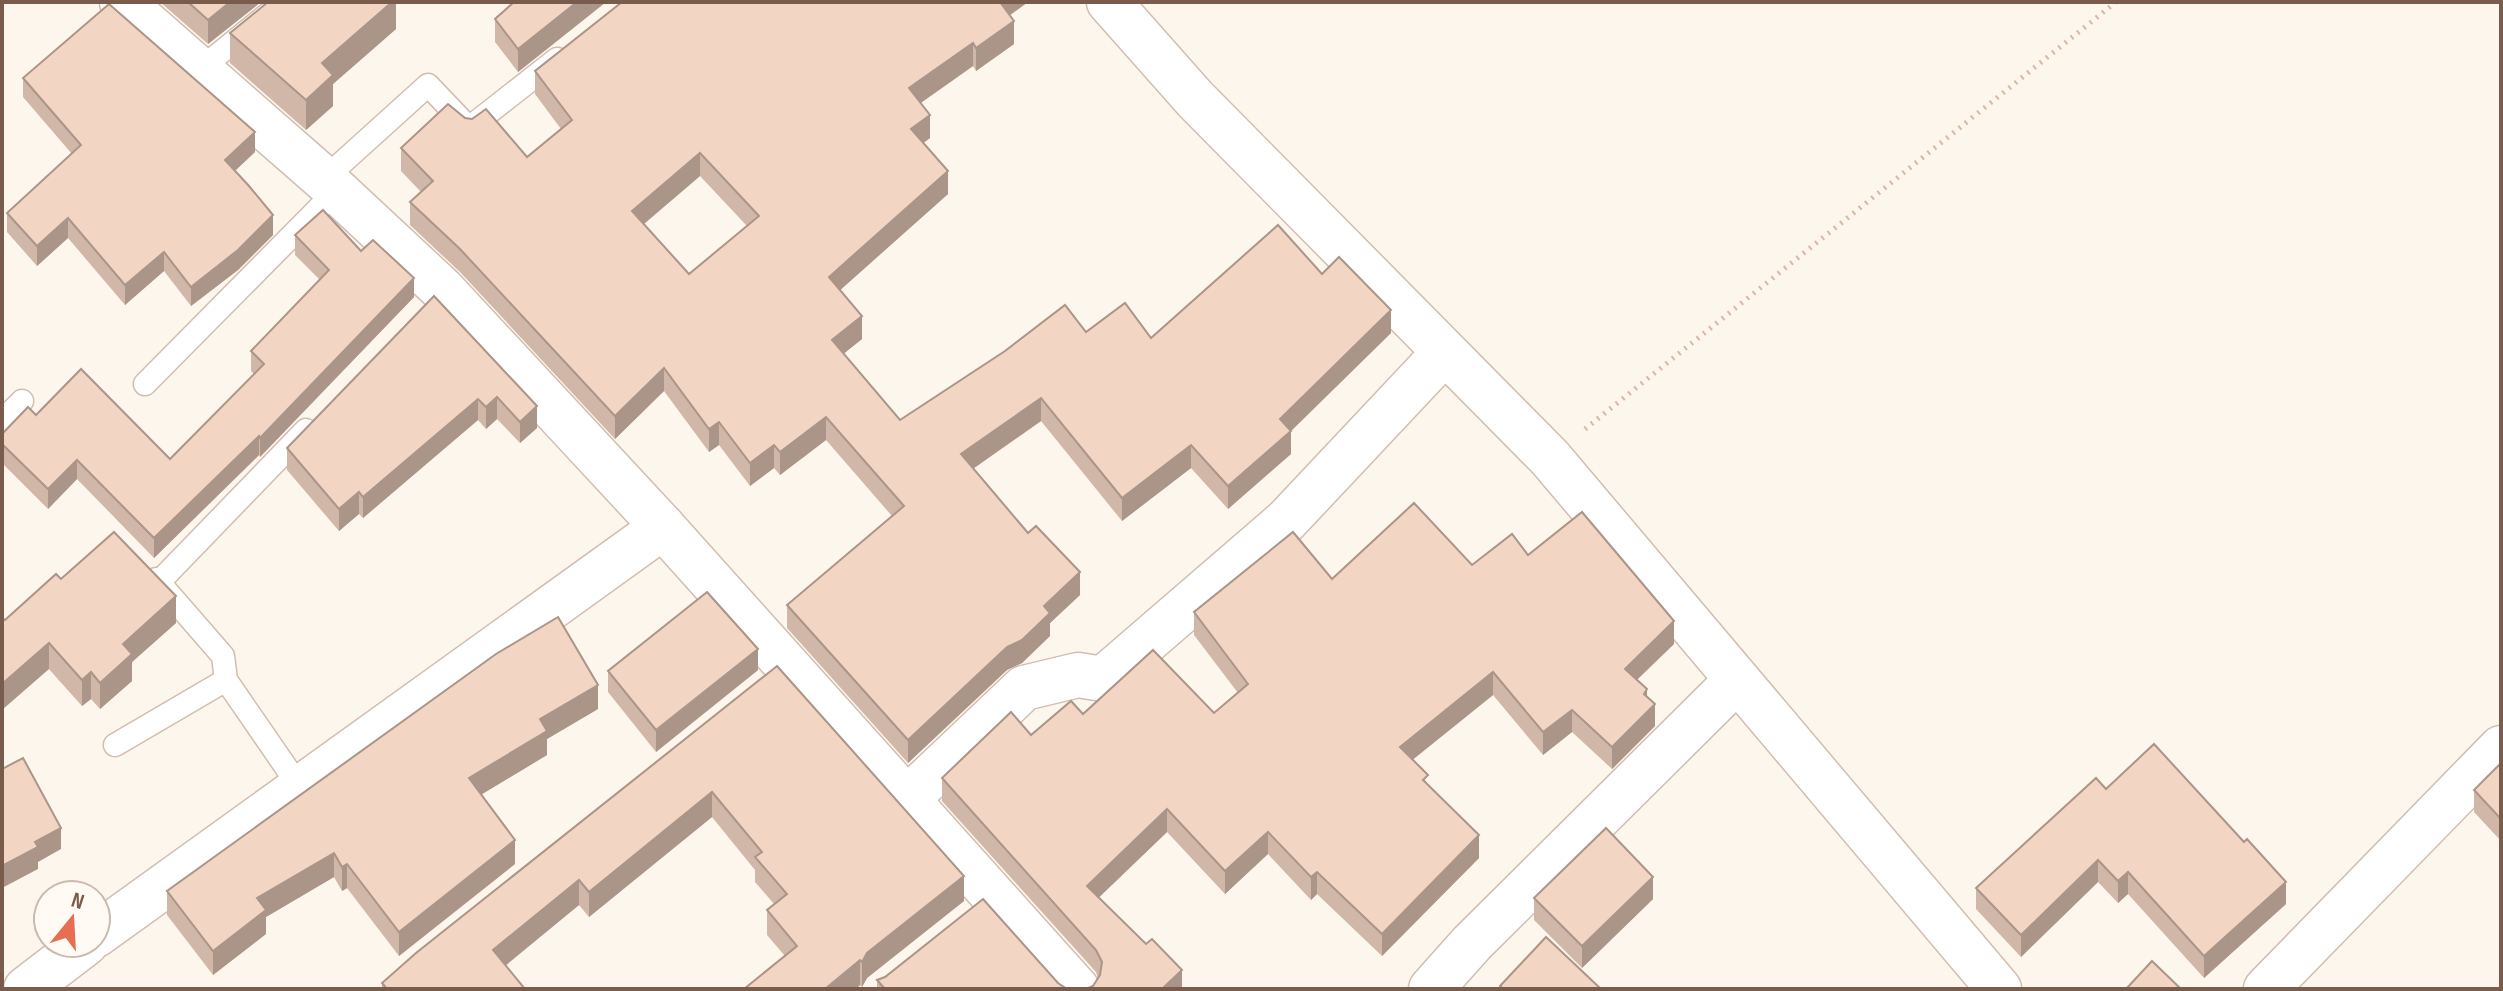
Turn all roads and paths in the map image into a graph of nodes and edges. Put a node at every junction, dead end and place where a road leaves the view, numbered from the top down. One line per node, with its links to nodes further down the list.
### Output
1 (122, 2): 6 (street)
2 (283, 2): 6 (lane)
3 (1109, 2): 8 (street)
4 (2116, 2): 13 (path)
5 (580, 41): 7 (lane)
6 (199, 70): 7 (street)
7 (330, 185): 9 (lane); 14 (street)
8 (1444, 353): 13 (street); 22 (street)
9 (145, 384)
10 (22, 401): 12 (lane)
11 (322, 413): 16 (lane)
12 (2, 421)
13 (1550, 458): 18 (street)
14 (663, 527): 21 (street); 22 (street)
15 (139, 563): 16 (lane)
16 (159, 582): 17 (lane)
17 (226, 680): 19 (lane); 21 (lane)
18 (1737, 680): 27 (street); 28 (street)
19 (115, 745)
20 (2501, 748): 29 (street)
21 (301, 789): 23 (street)
22 (908, 798): 26 (street)
23 (112, 924)
24 (65, 959): 25 (street)
25 (26, 989)
26 (1077, 989)
27 (1431, 989)
28 (1999, 989)
29 (2266, 989)

